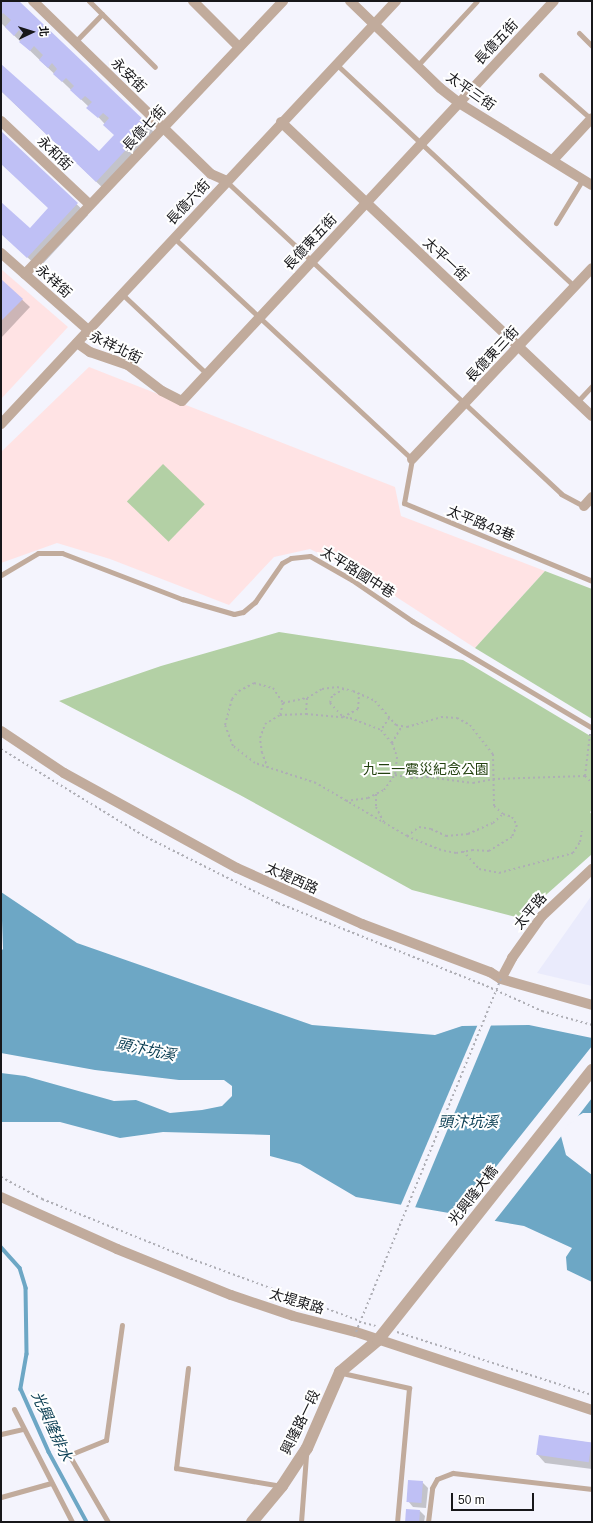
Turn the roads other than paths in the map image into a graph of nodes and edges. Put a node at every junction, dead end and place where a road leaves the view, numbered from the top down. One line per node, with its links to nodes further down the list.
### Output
1 (33, 1): 12 (street, 永安街)
2 (89, 1): 9 (lane)
3 (193, 1): 14 (street)
4 (283, 1): 14 (street, 長億七街)
5 (350, 1): 10 (street, 太平三街)
6 (396, 1): 10 (street, 長億六街)
7 (477, 1): 16 (lane)
8 (554, 1): 19 (street, 長億五街)
9 (102, 14): 12 (lane); 17 (lane)
10 (373, 25): 15 (street, 長億六街); 16 (street, 太平三街)
11 (579, 33): 13 (lane)
12 (75, 42): 23 (street, 永安街)
13 (592, 46)
14 (239, 47): 23 (street, 長億七街)
15 (336, 64): 22 (street, 長億六街); 24 (lane)
16 (417, 66): 19 (street, 太平三街)
17 (155, 67)
18 (541, 75): 20 (lane)
19 (459, 103): 24 (street, 長億東五街); 25 (street, 太平三街)
20 (592, 119): 25 (street)
21 (1, 121): 30 (street, 永和街)
22 (282, 122): 27 (street, 長億六街); 29 (street, 太平一街)
23 (163, 128): 27 (street, 永安街); 30 (street, 長億七街)
24 (422, 143): 29 (street, 長億東五街); 37 (lane)
25 (553, 160): 26 (street, 太平三街)
26 (583, 179): 28 (street, 太平三街); 31 (lane)
27 (227, 181): 32 (street, 長億六街); 34 (lane)
28 (592, 184)
29 (367, 203): 34 (street, 長億東五街); 42 (street, 太平一街)
30 (90, 205): 36 (street, 長億七街)
31 (556, 223)
32 (174, 238): 38 (street, 長億六街); 39 (lane)
33 (1, 253): 36 (street, 永祥街)
34 (312, 261): 39 (street, 長億東五街); 47 (lane)
35 (592, 268): 37 (street, 長億東三街)
36 (25, 274): 40 (street, 永祥街)
37 (575, 287): 42 (street, 長億東三街)
38 (121, 293): 40 (street, 長億六街); 43 (lane)
39 (259, 318): 43 (street, 長億東五街); 50 (lane)
40 (88, 330): 41 (street, 長億六街)
41 (77, 343): 45 (street, 永祥北街); 49 (street, 長億六街)
42 (518, 346): 46 (street, 太平一街); 47 (street, 長億東三街)
43 (207, 374): 45 (street, 長億東五街)
44 (592, 386): 46 (lane)
45 (182, 401)
46 (577, 402): 48 (street, 太平一街)
47 (464, 404): 50 (street, 長億東三街); 52 (lane)
48 (592, 416)
49 (1, 424)
50 (412, 459): 54 (lane, 太平路43巷)
51 (592, 497): 52 (street)
52 (584, 506)
53 (1, 575): 55 (lane, 太平路國中巷)
54 (592, 581)
55 (591, 728)
56 (1, 731): 58 (street, 太堤西路)
57 (592, 869): 58 (street, 太平路)
58 (501, 979): 59 (street, 太堤西路)
59 (592, 1004)
60 (592, 1070): 63 (street, 光興隆大橋, bridge)
61 (1, 1197): 63 (street, 太堤東路)
62 (122, 1325): 76 (lane)
63 (378, 1340): 65 (street, 興隆路一段); 67 (street, 太堤東路)
64 (188, 1368): 72 (lane)
65 (340, 1372): 70 (street, 興隆路一段); 79 (lane)
66 (14, 1409): 68 (lane)
67 (592, 1410)
68 (23, 1428): 69 (lane); 71 (lane)
69 (1, 1434)
70 (307, 1448): 72 (street, 興隆路一段); 78 (lane)
71 (51, 1483): 74 (lane); 75 (lane)
72 (282, 1486): 77 (street, 興隆路一段)
73 (592, 1490): 80 (lane)
74 (1, 1497)
75 (72, 1522)
76 (108, 1522)
77 (252, 1522)
78 (301, 1522)
79 (397, 1522)
80 (428, 1522)

